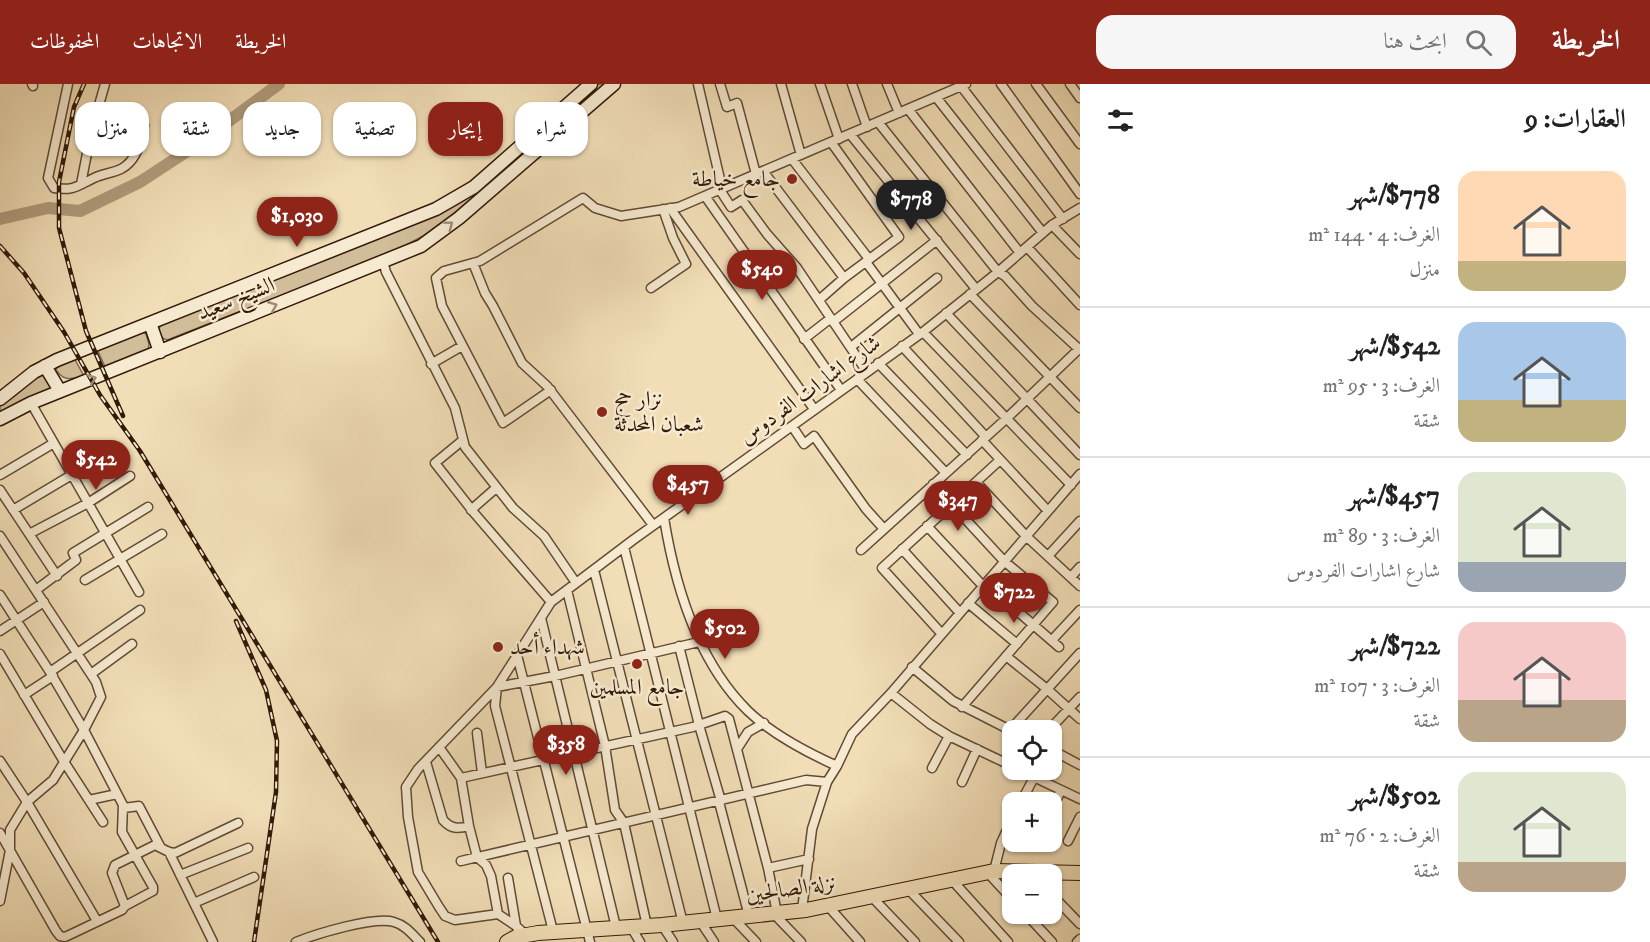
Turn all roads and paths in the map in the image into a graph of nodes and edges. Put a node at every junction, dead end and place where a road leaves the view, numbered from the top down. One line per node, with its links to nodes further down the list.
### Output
1 (68, 84): 27 (street)
2 (105, 84): 27 (street)
3 (591, 84): 53 (main road, الشيخ سعيد)
4 (614, 84): 39 (main road, الشيخ سعيد, one-way to 4)
5 (698, 84): 28 (street)
6 (720, 84): 26 (street)
7 (781, 84): 25 (street)
8 (820, 84): 22 (street)
9 (852, 84): 20 (street)
10 (887, 84): 18 (street)
11 (1001, 84): 29 (street)
12 (1036, 84): 23 (street)
13 (1070, 84): 16 (street)
14 (960, 86): 15 (street); 33 (street)
15 (936, 97): 17 (street); 35 (street)
16 (1080, 98)
17 (908, 109): 18 (street); 37 (street)
18 (899, 113): 19 (street)
19 (878, 122): 20 (street); 42 (street)
20 (867, 127): 21 (street)
21 (850, 134): 22 (street); 36 (street)
22 (835, 140): 25 (street); 40 (street)
23 (1080, 144)
24 (134, 156): 27 (street)
25 (797, 157): 26 (street); 40 (street)
26 (760, 172): 28 (street); 43 (street)
27 (81, 184)
28 (721, 189): 30 (street); 48 (street)
29 (1080, 194)
30 (705, 196): 31 (street); 55 (street)
31 (666, 209): 41 (street); 46 (street); 74 (street)
32 (1079, 210): 33 (street, شارع اشارات الفردوس)
33 (1063, 219): 34 (street, شارع اشارات الفردوس)
34 (1052, 225): 35 (street, شارع اشارات الفردوس); 38 (street)
35 (1043, 233): 37 (street, شارع اشارات الفردوس)
36 (937, 240): 45 (street); 47 (street)
37 (1024, 250): 42 (street, شارع اشارات الفردوس); 49 (street)
38 (1080, 254)
39 (383, 261): 60 (main road, الشيخ سعيد, one-way to 39); 62 (street)
40 (867, 261): 43 (street); 45 (street)
41 (473, 263): 56 (street); 67 (street)
42 (998, 272): 47 (street, شارع اشارات الفردوس); 59 (street)
43 (844, 278): 48 (street)
44 (937, 278): 50 (street)
45 (882, 283): 50 (street); 52 (street)
46 (651, 288)
47 (973, 292): 51 (street, شارع اشارات الفردوس); 65 (street)
48 (819, 300): 52 (street)
49 (1080, 305)
50 (900, 307): 54 (street); 58 (street)
51 (946, 313): 54 (street, شارع اشارات الفردوس); 70 (street)
52 (832, 320): 55 (street); 58 (street)
53 (150, 323): 60 (main road); 63 (main road, الشيخ سعيد)
54 (921, 333): 57 (street, شارع اشارات الفردوس); 75 (street)
55 (804, 339): 68 (street)
56 (462, 346): 62 (street); 67 (street)
57 (902, 346): 61 (street, شارع اشارات الفردوس); 78 (street)
58 (850, 347): 64 (street)
59 (1080, 349): 65 (street)
60 (160, 352): 69 (main road, الشيخ سعيد, one-way to 60)
61 (879, 363): 64 (street, شارع اشارات الفردوس); 82 (street)
62 (431, 364): 79 (street)
63 (45, 366): 69 (main road); 71 (main road, الشيخ سعيد)
64 (867, 372): 66 (street, شارع اشارات الفردوس)
65 (1049, 378): 70 (street); 73 (street)
66 (857, 379): 68 (street, شارع اشارات الفردوس); 85 (street)
67 (551, 390): 103 (street)
68 (841, 390): 74 (street, شارع اشارات الفردوس)
69 (60, 391): 72 (main road, الشيخ سعيد)
70 (1028, 398): 75 (street); 83 (street)
71 (0, 399)
72 (31, 403): 76 (main road, الشيخ سعيد); 80 (street)
73 (1080, 408)
74 (814, 409): 77 (street, شارع اشارات الفردوس)
75 (1007, 418): 78 (street); 92 (street)
76 (0, 419)
77 (792, 426): 101 (street, شارع اشارات الفردوس); 105 (street)
78 (984, 439): 82 (street); 84 (street)
79 (463, 440): 93 (street); 99 (street)
80 (54, 443): 87 (street); 88 (street)
81 (115, 449): 88 (street)
82 (967, 455): 85 (street)
83 (1080, 455)
84 (1000, 460): 90 (street); 100 (street)
85 (946, 473): 91 (street)
86 (1080, 474): 92 (street)
87 (0, 475)
88 (73, 476): 95 (street); 98 (street)
89 (130, 477): 95 (street)
90 (976, 482): 96 (street); 110 (street)
91 (933, 484): 96 (street); 105 (street)
92 (1071, 485): 100 (street)
93 (496, 489): 99 (street); 122 (street)
94 (0, 490): 98 (street)
95 (88, 503): 106 (street); 107 (street)
96 (950, 504): 104 (street); 116 (street)
97 (148, 507): 107 (street)
98 (13, 510): 106 (street)
99 (471, 510): 130 (street)
100 (1048, 511): 110 (street)
101 (663, 518): 103 (street, شارع اشارات الفردوس); 141 (street)
102 (1080, 521): 114 (street)
103 (653, 525): 111 (street, شارع اشارات الفردوس)
104 (927, 526): 112 (street); 123 (street)
105 (884, 529): 113 (street)
106 (29, 534): 119 (street)
107 (106, 534): 115 (street); 119 (street)
108 (162, 534): 115 (street)
109 (0, 536): 125 (street)
110 (1026, 536): 114 (street); 116 (street)
111 (624, 547): 118 (street, شارع اشارات الفردوس); 147 (street)
112 (902, 549): 134 (street); 139 (street)
113 (861, 550)
114 (1048, 556): 120 (street)
115 (120, 558): 121 (street); 127 (street)
116 (1004, 561): 123 (street); 137 (street)
117 (1080, 567): 120 (street)
118 (594, 570): 122 (street, شارع اشارات الفردوس); 152 (street)
119 (57, 576): 125 (street)
120 (1071, 577): 124 (street)
121 (85, 580)
122 (576, 583): 126 (street, شارع اشارات الفردوس)
123 (984, 585): 131 (street); 137 (street)
124 (1080, 586)
125 (36, 590): 129 (street)
126 (567, 590): 130 (street, شارع اشارات الفردوس); 155 (street)
127 (139, 592)
128 (0, 595): 136 (street)
129 (44, 602): 136 (street); 146 (street)
130 (551, 602): 135 (street, شارع اشارات الفردوس)
131 (968, 603): 134 (street); 143 (street)
132 (1080, 609): 140 (street)
133 (140, 610): 146 (street)
134 (960, 613): 139 (street)
135 (540, 618): 150 (street, شارع اشارات الفردوس); 158 (street)
136 (16, 620): 138 (street); 156 (street)
137 (1034, 624): 140 (street); 143 (street)
138 (0, 631)
139 (941, 633): 153 (street)
140 (1053, 639): 145 (street)
141 (699, 642): 144 (street); 170 (street)
142 (132, 644): 157 (street)
143 (1017, 644): 151 (street)
144 (679, 646): 147 (street); 171 (street)
145 (1059, 647)
146 (77, 653): 156 (street); 157 (street)
147 (651, 653): 152 (street); 174 (street)
148 (1080, 653): 161 (street)
149 (0, 654): 154 (street)
150 (517, 655): 159 (street); 160 (street, شارع اشارات الفردوس)
151 (1006, 656): 161 (street); 165 (street)
152 (617, 661): 155 (street); 177 (street)
153 (912, 667): 162 (street); 165 (street)
154 (4, 668): 163 (street)
155 (586, 668): 158 (street); 178 (street)
156 (51, 674): 163 (street); 173 (street)
157 (91, 674): 173 (street)
158 (555, 676): 159 (street); 182 (street)
159 (522, 682): 160 (street); 185 (street)
160 (497, 687): 179 (street, شارع اشارات الفردوس); 191 (street)
161 (1047, 689): 166 (street); 168 (street)
162 (891, 693): 176 (street); 190 (street)
163 (24, 695): 184 (street)
164 (1080, 697): 166 (street)
165 (962, 708): 172 (street)
166 (1070, 709): 167 (street); 169 (street)
167 (1080, 719)
168 (1020, 720)
169 (1059, 720)
170 (764, 723): 180 (street); 190 (street)
171 (699, 725): 174 (street); 180 (street); 203 (street)
172 (1002, 726)
173 (84, 730): 184 (street); 199 (street)
174 (671, 731): 177 (street); 206 (street)
175 (477, 733): 193 (street)
176 (949, 736): 181 (street); 192 (street)
177 (637, 739): 178 (street); 207 (street)
178 (605, 746): 182 (street); 211 (street)
179 (439, 747): 188 (street, شارع اشارات الفردوس); 194 (street)
180 (737, 749): 200 (street)
181 (977, 749): 187 (street); 197 (street)
182 (574, 753): 185 (street); 213 (street)
183 (1062, 755): 189 (street)
184 (63, 760): 202 (street); 204 (street)
185 (544, 760): 191 (street); 215 (street)
186 (0, 761): 204 (street)
187 (1002, 761)
188 (426, 762): 212 (street); 246 (street, شارع اشارات الفردوس)
189 (1080, 765)
190 (837, 766): 196 (street)
191 (512, 767): 193 (street); 218 (street)
192 (932, 768)
193 (482, 773): 194 (street)
194 (461, 778): 212 (street)
195 (1046, 780): 198 (street)
196 (827, 782): 200 (street); 224 (street)
197 (962, 782)
198 (1061, 790): 201 (street)
199 (117, 794): 202 (street); 205 (street)
200 (749, 795): 203 (street); 226 (street)
201 (1080, 799)
202 (89, 800): 209 (street)
203 (720, 801): 206 (street); 247 (street)
204 (27, 802): 220 (street); 250 (street)
205 (124, 808): 221 (street); 222 (street)
206 (689, 808): 207 (street); 249 (street)
207 (656, 816): 211 (street); 252 (street)
208 (1080, 817): 217 (street)
209 (103, 822)
210 (238, 823): 221 (street)
211 (624, 823): 213 (street); 256 (street)
212 (469, 826): 223 (street)
213 (592, 831): 215 (street); 257 (street)
214 (0, 833): 220 (street)
215 (562, 838): 218 (street); 261 (street)
216 (1002, 841): 227 (street)
217 (1068, 841)
218 (531, 845): 223 (street); 260 (street)
219 (248, 848): 231 (street)
220 (10, 850): 235 (street); 250 (street)
221 (165, 850): 222 (street); 231 (street)
222 (134, 855): 242 (street); 242 (street)
223 (477, 857): 225 (street); 246 (street)
224 (809, 859): 226 (street); 244 (street)
225 (461, 861)
226 (768, 868): 245 (street)
227 (991, 872): 228 (main road, نزلة الصالحين); 234 (main road, نزلة الصالحين); 236 (street)
228 (1002, 872)
229 (1062, 874): 230 (main road, نزلة الصالحين)
230 (1079, 874)
231 (180, 875): 240 (street)
232 (254, 877): 240 (street)
233 (508, 878): 259 (street)
234 (952, 880): 237 (main road, نزلة الصالحين); 274 (street)
235 (2, 885): 239 (street)
236 (1002, 886)
237 (909, 890): 238 (main road, نزلة الصالحين); 273 (street)
238 (872, 897): 243 (main road, نزلة الصالحين); 272 (street)
239 (0, 901)
240 (194, 903): 262 (street)
241 (1062, 905): 254 (street)
242 (125, 906): 250 (street)
243 (828, 906): 244 (main road, نزلة الصالحين); 271 (street)
244 (802, 910): 245 (main road, نزلة الصالحين)
245 (775, 913): 247 (main road, نزلة الصالحين); 270 (street)
246 (498, 914): 259 (street)
247 (749, 916): 248 (main road, نزلة الصالحين)
248 (733, 918): 249 (main road, نزلة الصالحين); 269 (street)
249 (717, 920): 251 (main road, نزلة الصالحين)
250 (97, 921)
251 (700, 921): 252 (main road, نزلة الصالحين); 268 (street)
252 (683, 923): 255 (main road, نزلة الصالحين)
253 (1035, 924): 275 (street)
254 (1080, 924)
255 (662, 925): 256 (main road, نزلة الصالحين); 267 (street)
256 (647, 926): 258 (main road, نزلة الصالحين)
257 (616, 927): 258 (main road, نزلة الصالحين); 261 (main road, نزلة الصالحين)
258 (631, 927): 266 (street)
259 (521, 930): 260 (main road, نزلة الصالحين); 265 (main road, نزلة الصالحين)
260 (553, 931): 261 (main road, نزلة الصالحين)
261 (588, 935)
262 (213, 942)
263 (296, 942): 264 (street)
264 (420, 942)
265 (507, 942)
266 (640, 942)
267 (673, 942)
268 (714, 942)
269 (756, 942)
270 (801, 942)
271 (860, 942)
272 (915, 942)
273 (959, 942)
274 (1008, 942)
275 (1052, 942)

